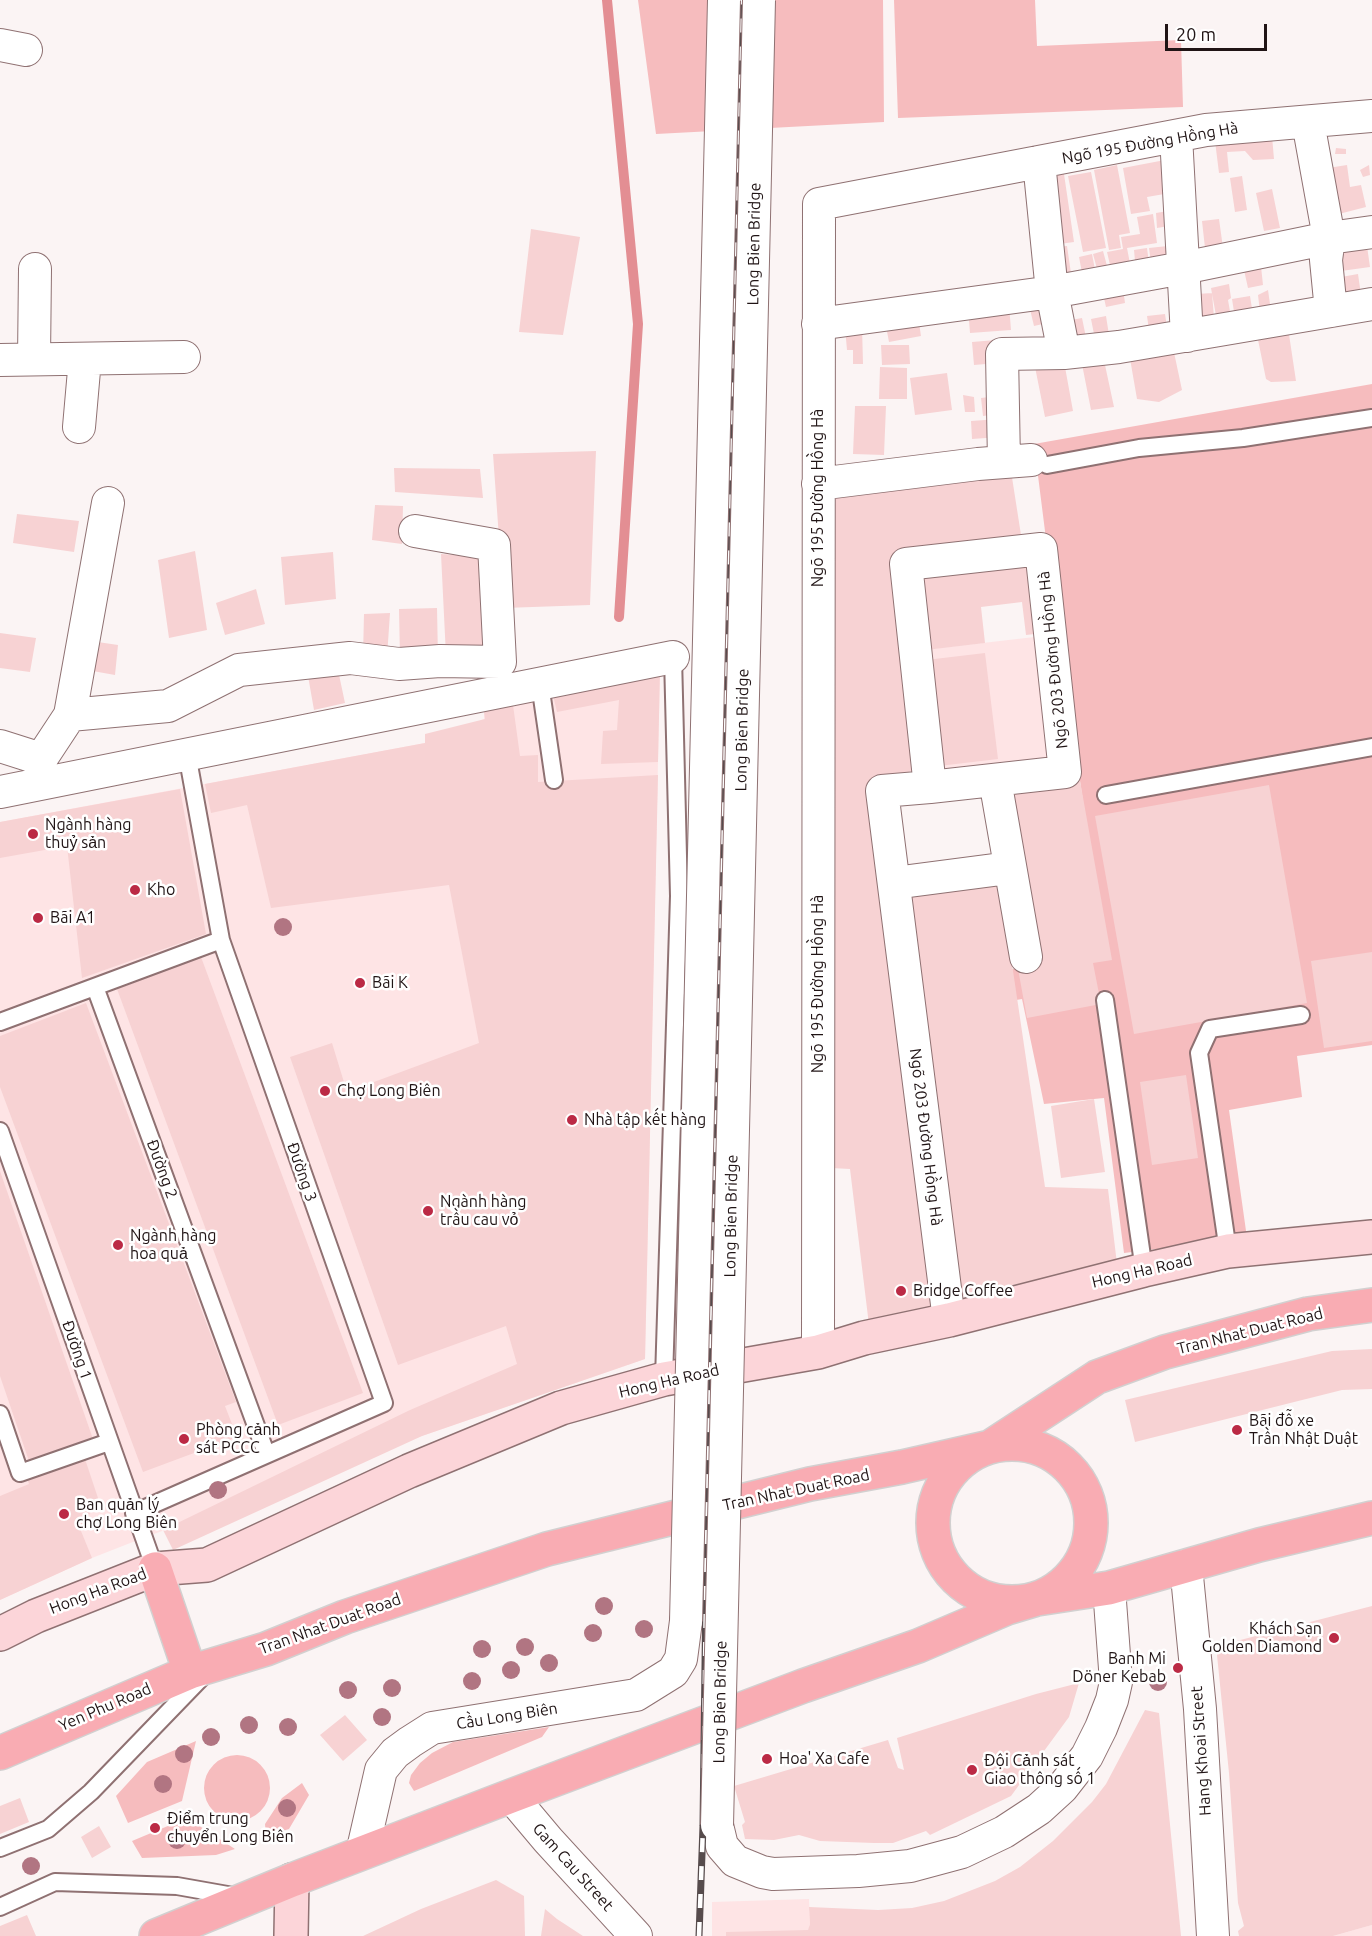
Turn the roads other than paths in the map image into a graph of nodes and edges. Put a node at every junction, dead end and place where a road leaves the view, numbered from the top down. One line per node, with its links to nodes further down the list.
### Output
1 (724, 0): 69 (street, Cầu Long Biên, bridge)
2 (759, 0): 62 (street, Long Bien Bridge, bridge)
3 (1372, 116): 4 (street, Ngõ 195 Đường Hồng Hà)
4 (1308, 122): 5 (street, Ngõ 195 Đường Hồng Hà); 8 (street)
5 (1176, 136): 6 (street, Ngõ 195 Đường Hồng Hà); 9 (street)
6 (1039, 162): 11 (street); 14 (street, Ngõ 195 Đường Hồng Hà)
7 (1372, 232): 8 (street)
8 (1329, 238): 9 (street); 13 (street)
9 (1184, 268): 11 (street); 15 (street)
10 (35, 269): 20 (street)
11 (1052, 292): 14 (street); 16 (street)
12 (1372, 304): 13 (street)
13 (1331, 311): 15 (street)
14 (818, 324): 24 (street, Ngõ 195 Đường Hồng Hà)
15 (1187, 336): 16 (street)
16 (1064, 353): 23 (street)
17 (184, 357): 18 (street)
18 (86, 359): 20 (street); 22 (street)
19 (0, 360): 20 (street)
20 (34, 360)
21 (1372, 418): 23 (lane)
22 (79, 427)
23 (1027, 462): 24 (street)
24 (818, 484): 52 (street, Ngõ 195 Đường Hồng Hà)
25 (108, 503): 29 (street)
26 (415, 531): 29 (street)
27 (674, 657): 28 (street); 53 (lane)
28 (540, 684): 32 (street); 33 (lane)
29 (70, 715): 30 (street)
30 (0, 747)
31 (1372, 747): 37 (lane)
32 (187, 754): 36 (street); 40 (lane, Đường 3)
33 (554, 780)
34 (995, 780): 35 (street, Ngõ 203 Đường Hồng Hà); 35 (street, Ngõ 203 Đường Hồng Hà); 38 (street)
35 (930, 787): 39 (street, Ngõ 203 Đường Hồng Hà)
36 (0, 792)
37 (1106, 795)
38 (1009, 868): 39 (street); 41 (street)
39 (894, 883): 51 (street, Ngõ 203 Đường Hồng Hà)
40 (221, 940): 42 (lane); 57 (lane, Đường 3)
41 (1026, 957)
42 (95, 987): 45 (lane); 57 (lane, Đường 2)
43 (1105, 1000): 49 (lane)
44 (1301, 1015): 48 (lane)
45 (0, 1023)
46 (0, 1131): 55 (lane, Đường 1)
47 (1372, 1237): 48 (street, Hong Ha Road)
48 (1228, 1251): 49 (street, Hong Ha Road)
49 (1144, 1270): 51 (street, Hong Ha Road)
50 (1372, 1305): 56 (main road, Tran Nhat Duat Road)
51 (949, 1320): 52 (street, Hong Ha Road)
52 (818, 1352): 53 (street, Hong Ha Road)
53 (664, 1379): 61 (street, Hong Ha Road)
54 (0, 1414): 55 (lane)
55 (109, 1442): 58 (lane, Đường 1)
56 (990, 1447): 63 (main road); 63 (main road); 65 (main road, Tran Nhat Duat Road)
57 (266, 1453): 58 (lane)
58 (134, 1513): 61 (lane, Đường 1)
59 (1372, 1518): 60 (main road)
60 (1186, 1566): 62 (main road); 76 (street, Hang Khoai Street)
61 (155, 1569): 64 (street, Hong Ha Road); 65 (main road)
62 (1109, 1588): 63 (main road)
63 (1037, 1599): 67 (main road)
64 (0, 1634)
65 (201, 1669): 66 (main road, Yen Phu Road); 68 (lane)
66 (0, 1753)
67 (511, 1796): 69 (main road); 75 (street, Gam Cau Street)
68 (0, 1848)
69 (362, 1853): 70 (main road)
70 (292, 1880): 71 (main road); 74 (street)
71 (246, 1899): 72 (lane); 73 (main road)
72 (0, 1907)
73 (156, 1936)
74 (291, 1936)
75 (636, 1936)
76 (1213, 1936)

